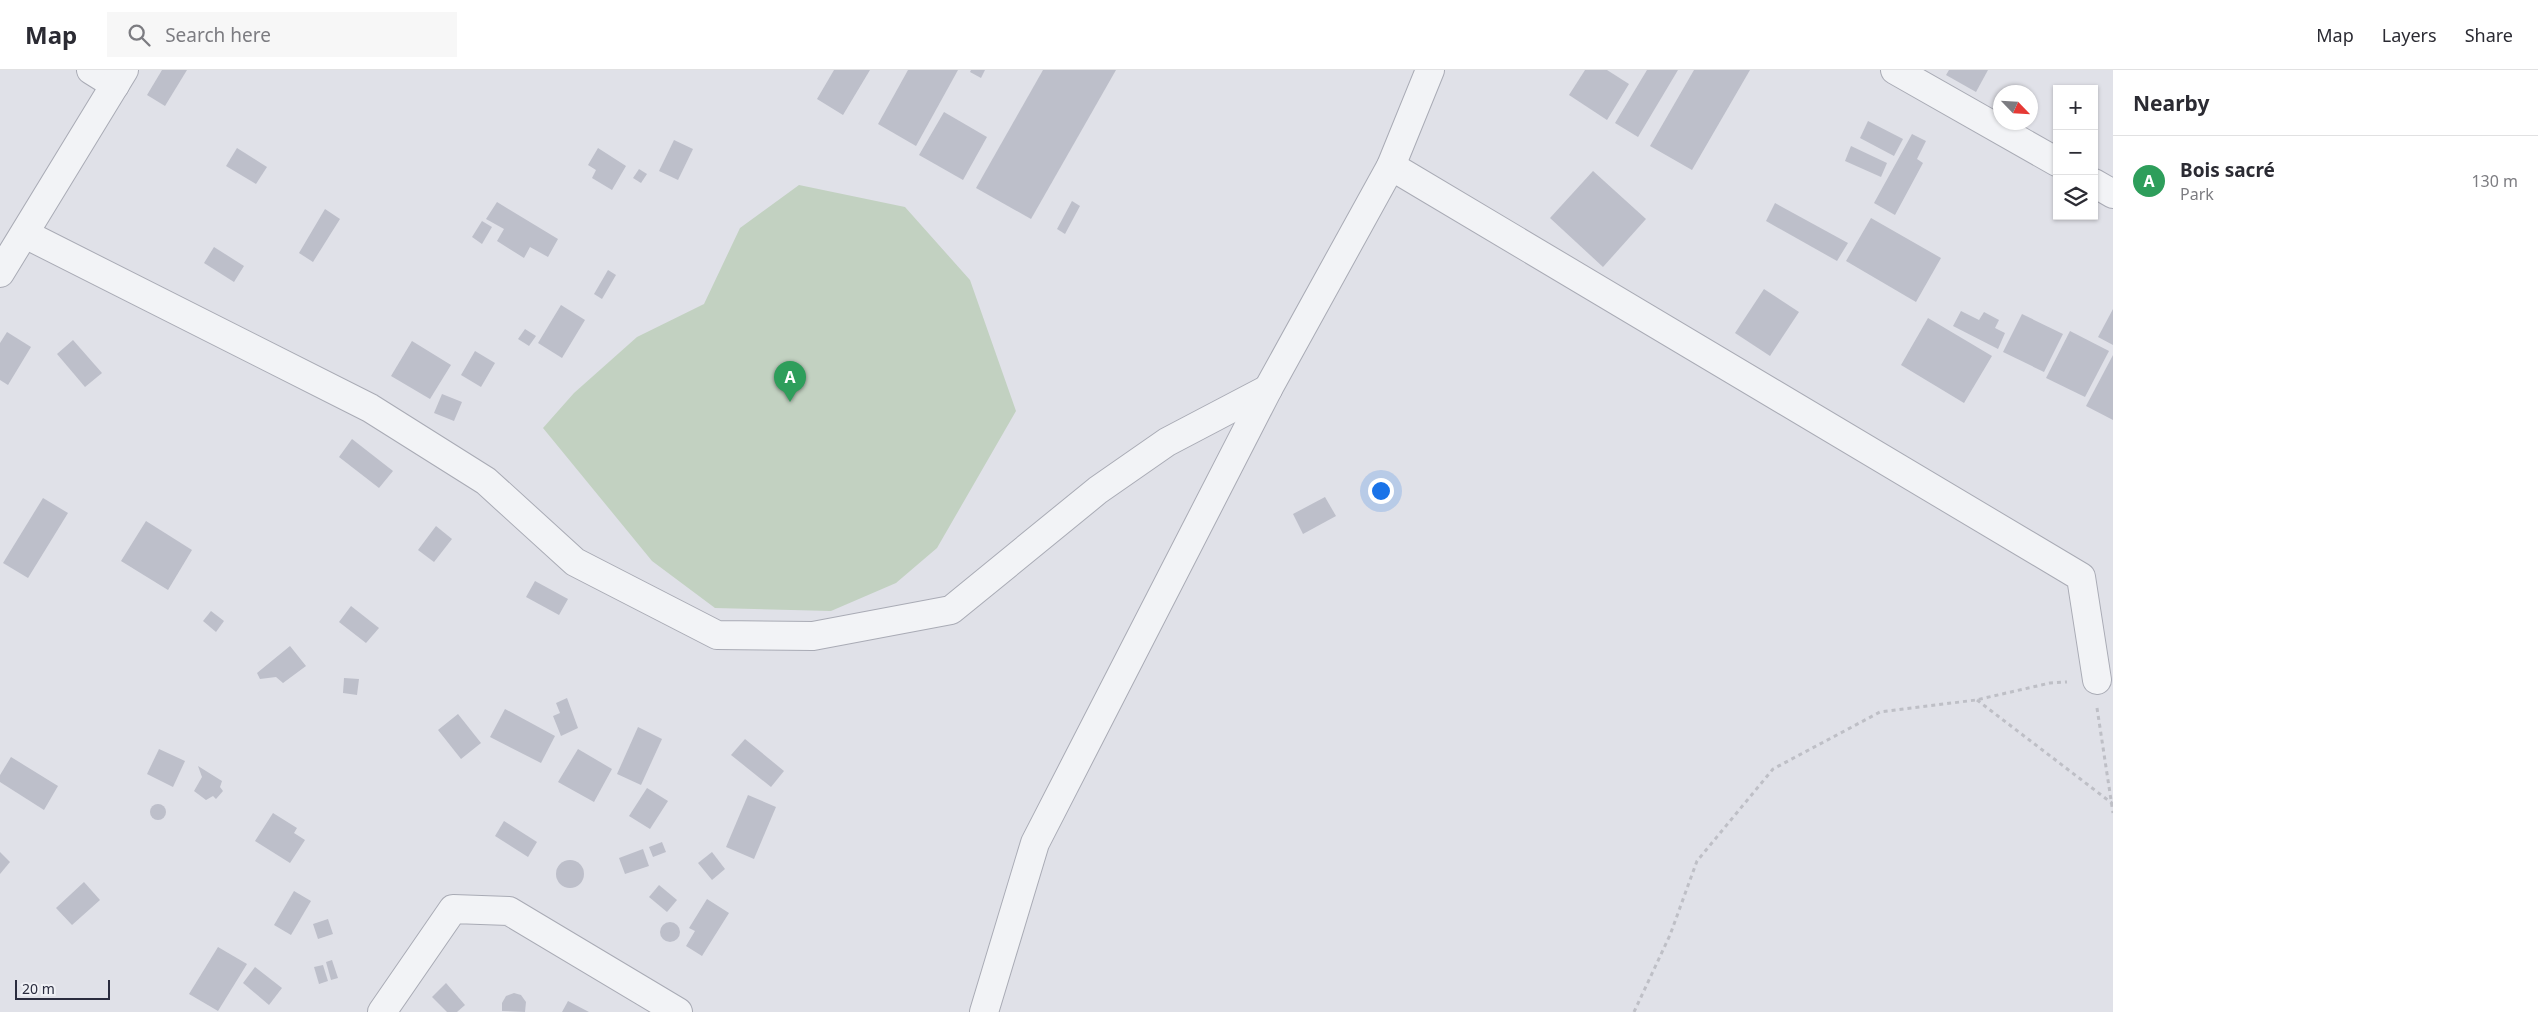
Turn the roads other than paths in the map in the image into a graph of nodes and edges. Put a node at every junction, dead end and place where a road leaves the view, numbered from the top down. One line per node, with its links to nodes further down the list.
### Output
1 (91, 70): 4 (street)
2 (1430, 70): 6 (street)
3 (1895, 70): 5 (street)
4 (119, 78): 9 (street)
5 (2053, 160)
6 (1391, 166): 11 (street); 12 (street)
7 (2098, 185): 8 (street)
8 (2113, 194)
9 (25, 234): 10 (street); 11 (street)
10 (0, 273)
11 (1268, 389): 15 (street)
12 (2097, 680)
13 (382, 1012): 14 (street)
14 (678, 1012)
15 (984, 1012)

